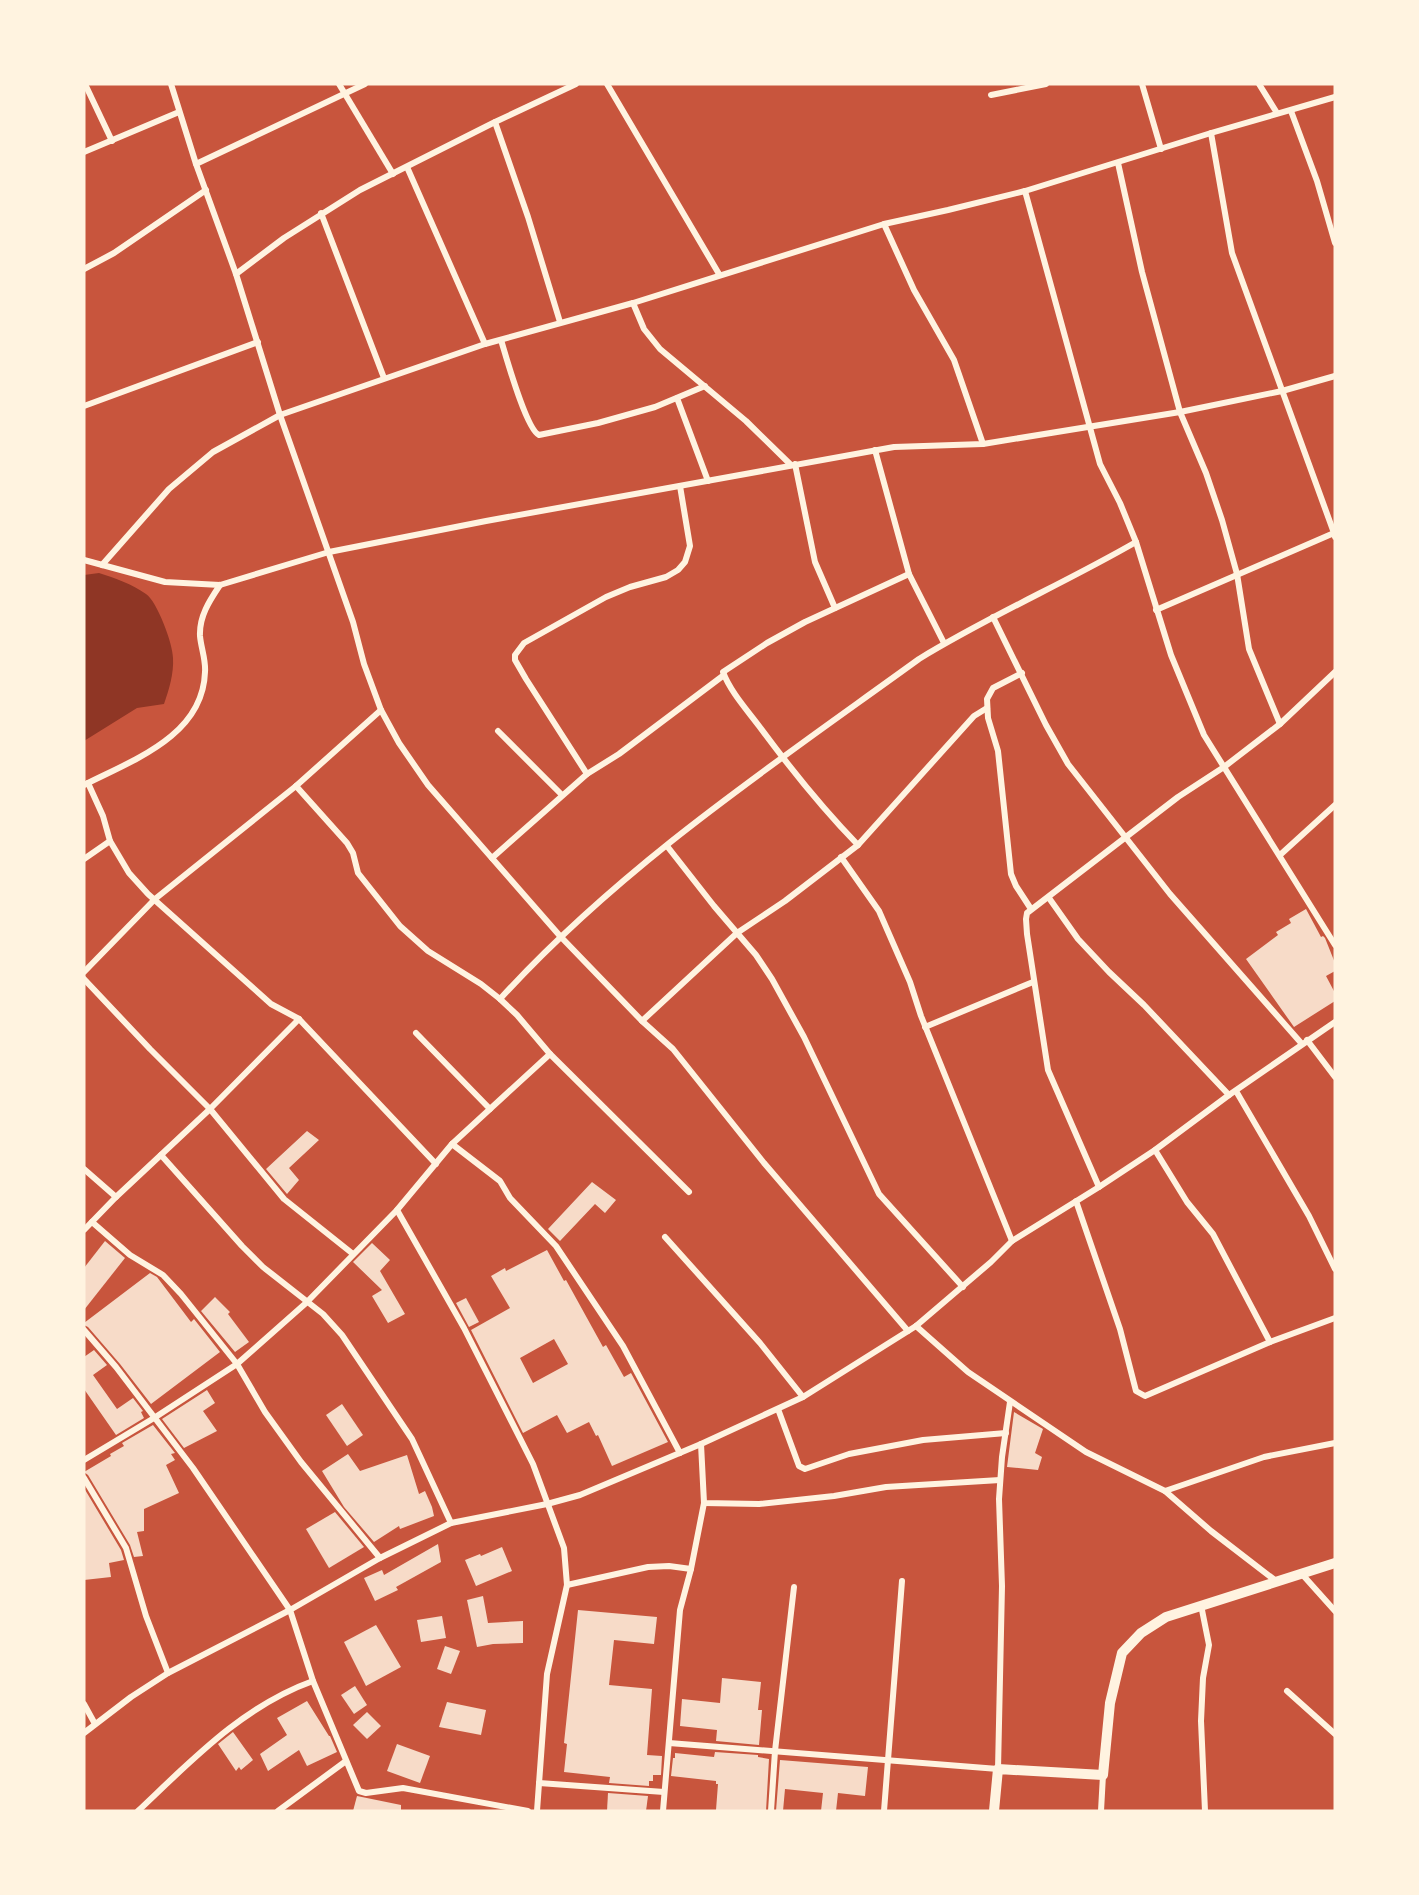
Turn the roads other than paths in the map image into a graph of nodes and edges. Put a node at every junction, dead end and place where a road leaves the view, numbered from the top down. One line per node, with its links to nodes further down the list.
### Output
1 (86, 84): 18 (street)
2 (171, 84): 14 (street)
3 (339, 84): 10 (street)
4 (365, 84): 10 (street)
5 (576, 84): 16 (street)
6 (606, 84): 32 (street)
7 (1046, 84): 11 (street)
8 (1142, 84): 19 (street)
9 (1259, 84): 15 (street)
10 (345, 94): 22 (street); 24 (street)
11 (992, 96)
12 (1335, 97): 13 (street)
13 (1291, 111): 15 (street); 29 (street)
14 (179, 112): 18 (street); 22 (street)
15 (1277, 113): 17 (street)
16 (495, 122): 23 (street); 34 (street)
17 (1211, 133): 19 (street); 41 (street)
18 (111, 141): 20 (street)
19 (1161, 149): 21 (street)
20 (84, 152)
21 (1118, 163): 26 (street); 44 (street)
22 (196, 164): 25 (street)
23 (407, 167): 24 (street); 37 (street)
24 (393, 174): 27 (street)
25 (206, 190): 30 (street); 31 (street)
26 (1025, 191): 28 (street); 46 (street)
27 (321, 213): 31 (street); 39 (street)
28 (884, 224): 32 (street); 47 (street)
29 (1335, 243)
30 (84, 269)
31 (236, 274): 36 (street)
32 (718, 274): 33 (street)
33 (633, 303): 34 (street); 40 (street)
34 (560, 322): 35 (street)
35 (501, 340): 37 (street); 42 (street)
36 (258, 342): 43 (street); 45 (street)
37 (485, 344): 39 (street)
38 (1335, 376): 41 (street)
39 (384, 378): 45 (street)
40 (705, 386): 42 (street); 49 (street)
41 (1282, 391): 44 (street); 52 (street)
42 (677, 398): 50 (street)
43 (84, 406)
44 (1180, 412): 46 (street); 58 (street)
45 (280, 415): 54 (street); 56 (street)
46 (1089, 427): 47 (street); 53 (street)
47 (983, 444): 48 (street)
48 (875, 450): 49 (street); 57 (street)
49 (793, 465): 50 (street); 60 (street)
50 (708, 481): 51 (street)
51 (680, 486): 54 (street); 73 (street)
52 (1334, 534): 58 (street)
53 (1136, 542): 61 (street); 62 (street)
54 (329, 552): 59 (street); 68 (street)
55 (84, 561): 56 (street)
56 (102, 566): 59 (street)
57 (909, 574): 60 (street); 63 (street)
58 (1238, 574): 61 (street); 69 (street)
59 (220, 585): 74 (street)
60 (835, 608): 66 (street)
61 (1156, 610): 72 (street)
62 (993, 617): 63 (street); 65 (street)
63 (944, 643): 71 (street)
64 (1335, 672): 69 (street)
65 (1022, 673): 67 (street); 78 (street)
66 (724, 675): 71 (street); 73 (street)
67 (987, 708): 80 (street); 88 (street)
68 (381, 710): 75 (street); 84 (street)
69 (1280, 724): 72 (street)
70 (498, 731): 76 (street)
71 (783, 758): 80 (street); 81 (street)
72 (1224, 766): 78 (street); 82 (street)
73 (587, 774): 76 (street)
74 (86, 784): 79 (street)
75 (296, 786): 87 (street); 95 (street)
76 (562, 795): 84 (street)
77 (1335, 805): 82 (street)
78 (1127, 836): 86 (street); 101 (street)
79 (110, 841): 85 (street); 87 (street)
80 (858, 845): 83 (street)
81 (667, 846): 89 (street); 90 (street)
82 (1280, 855): 91 (street)
83 (841, 857): 89 (street); 99 (street)
84 (492, 858): 90 (street)
85 (84, 859)
86 (1049, 898): 88 (street); 105 (street)
87 (155, 899): 92 (street); 96 (street)
88 (1031, 909): 94 (street)
89 (737, 933): 97 (street); 124 (street)
90 (560, 936): 95 (street); 97 (street)
91 (1335, 945)
92 (84, 972)
93 (84, 979): 106 (street)
94 (1034, 982): 99 (street); 113 (street)
95 (500, 999): 102 (street)
96 (299, 1018): 106 (street); 111 (street)
97 (642, 1021): 129 (street)
98 (1335, 1022): 101 (street)
99 (925, 1028): 121 (street)
100 (416, 1033): 107 (street)
101 (1304, 1042): 103 (street); 104 (street)
102 (550, 1054): 107 (street); 114 (street)
103 (1335, 1077)
104 (1236, 1091): 105 (street); 123 (street)
105 (1229, 1095): 109 (street)
106 (210, 1109): 110 (street); 122 (street)
107 (490, 1109): 108 (street)
108 (452, 1144): 111 (street); 139 (street)
109 (1155, 1150): 113 (street); 130 (street)
110 (161, 1155): 115 (street); 125 (street)
111 (436, 1164): 117 (street)
112 (84, 1169): 115 (street)
113 (1099, 1187): 116 (street)
114 (689, 1192)
115 (116, 1197): 118 (street)
116 (1076, 1201): 121 (street); 130 (street)
117 (397, 1210): 122 (street); 145 (street)
118 (92, 1222): 119 (street); 131 (street)
119 (84, 1230)
120 (665, 1237): 132 (street)
121 (1012, 1241): 124 (street)
122 (353, 1254): 125 (street)
123 (1335, 1269)
124 (963, 1287): 127 (street)
125 (306, 1303): 131 (street); 146 (street)
126 (1335, 1318): 130 (street)
127 (916, 1326): 129 (street); 133 (street)
128 (84, 1330): 135 (street)
129 (908, 1331): 132 (street)
130 (1270, 1342)
131 (237, 1364): 135 (street); 147 (street)
132 (803, 1397): 134 (street)
133 (1010, 1402): 136 (street); 143 (street)
134 (778, 1409): 136 (street); 138 (street)
135 (154, 1418): 140 (street); 156 (street)
136 (1006, 1433): 142 (street)
137 (1335, 1443): 143 (street)
138 (701, 1444): 139 (street); 144 (street)
139 (680, 1453): 145 (street)
140 (84, 1460)
141 (84, 1478): 158 (street)
142 (1000, 1480): 144 (street); 169 (street)
143 (1165, 1491): 152 (street)
144 (704, 1503): 149 (street)
145 (547, 1504): 146 (street); 153 (street)
146 (451, 1523): 147 (street)
147 (380, 1558): 156 (street)
148 (1335, 1563): 150 (street)
149 (691, 1569): 153 (street); 165 (street)
150 (1301, 1573): 152 (street); 157 (street)
151 (902, 1581): 167 (street)
152 (1277, 1582): 155 (street)
153 (567, 1585): 171 (street)
154 (794, 1587): 166 (street)
155 (1201, 1605): 170 (street); 184 (street)
156 (290, 1610): 158 (street); 159 (street)
157 (1335, 1611)
158 (168, 1673): 162 (street)
159 (313, 1681): 168 (street); 174 (street)
160 (1287, 1691): 164 (street)
161 (84, 1704): 162 (street)
162 (94, 1724): 163 (street)
163 (84, 1733)
164 (1335, 1734)
165 (669, 1743): 166 (street); 172 (street)
166 (775, 1751): 167 (street); 180 (street)
167 (888, 1760): 169 (street); 181 (street)
168 (346, 1761): 173 (street); 177 (street)
169 (998, 1769): 170 (street); 182 (street)
170 (1104, 1775): 183 (street)
171 (539, 1784): 172 (street); 178 (street)
172 (664, 1792): 179 (street)
173 (288, 1804): 175 (street); 176 (street)
174 (138, 1811)
175 (278, 1811)
176 (293, 1811)
177 (528, 1811)
178 (537, 1811)
179 (663, 1811)
180 (771, 1811)
181 (884, 1811)
182 (994, 1811)
183 (1101, 1811)
184 (1205, 1811)

